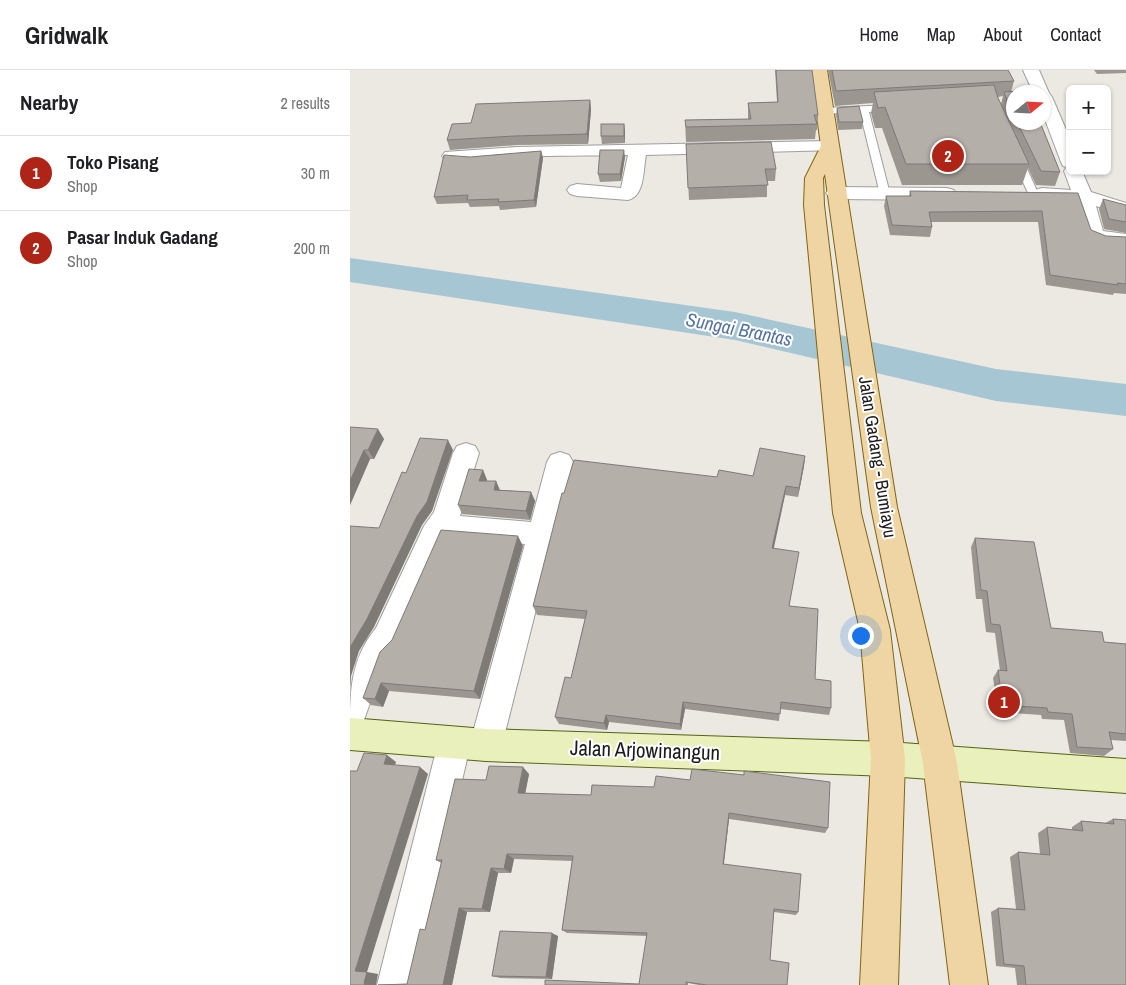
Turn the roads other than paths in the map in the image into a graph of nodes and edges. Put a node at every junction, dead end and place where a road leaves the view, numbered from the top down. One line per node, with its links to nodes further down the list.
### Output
1 (819, 70): 5 (main road, Jalan Gadang - Bumiayu)
2 (1031, 70): 3 (street)
3 (1038, 85)
4 (904, 107): 6 (lane)
5 (824, 110): 6 (lane); 8 (main road, Jalan Gadang - Bumiayu)
6 (864, 110): 17 (lane)
7 (1051, 116): 11 (street)
8 (829, 147): 9 (street); 20 (main road, Jalan Gadang - Bumiayu); 30 (main road, Jalan Gadang - Bumiayu)
9 (638, 149): 12 (street); 14 (street)
10 (1014, 151): 16 (lane)
11 (1066, 152)
12 (451, 156)
13 (1075, 175): 19 (street)
14 (577, 190)
15 (1013, 193): 16 (street)
16 (1033, 193): 19 (street)
17 (885, 194): 18 (street); 20 (street)
18 (964, 194)
19 (1084, 196): 21 (street); 22 (street)
20 (837, 202): 31 (main road, Jalan Gadang - Bumiayu)
21 (1126, 209)
22 (1126, 240)
23 (466, 453): 25 (street)
24 (560, 462): 26 (street)
25 (438, 526): 26 (street); 27 (street)
26 (541, 534): 29 (street)
27 (350, 717)
28 (350, 734): 29 (main road, Jalan Arjowinangun)
29 (470, 744): 30 (main road, Jalan Arjowinangun); 33 (street)
30 (888, 759): 31 (main road, Jalan Arjowinangun); 34 (main road, Jalan Gadang - Bumiayu)
31 (940, 763): 32 (main road, Jalan Arjowinangun); 35 (main road, Jalan Gadang - Bumiayu)
32 (1126, 776)
33 (396, 985)
34 (879, 985)
35 (970, 985)

